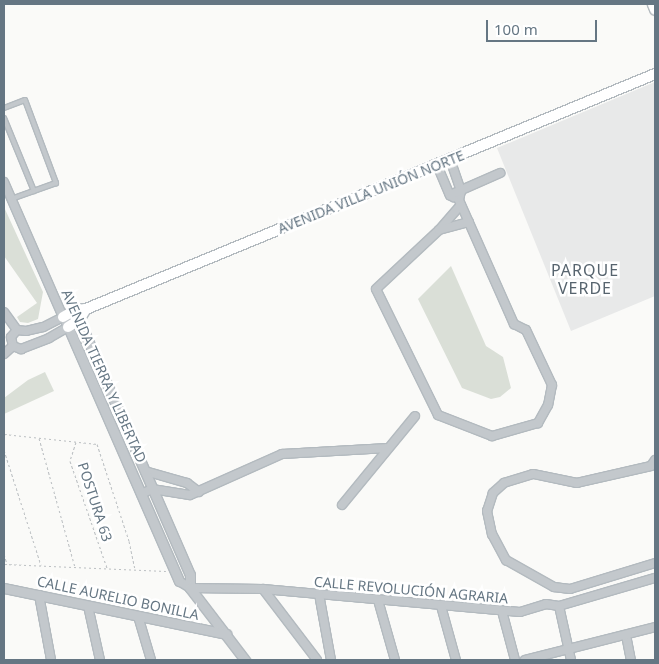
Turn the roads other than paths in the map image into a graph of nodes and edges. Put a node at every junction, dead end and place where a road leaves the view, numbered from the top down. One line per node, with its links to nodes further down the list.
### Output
1 (653, 4): 2 (main road)
2 (655, 9)
3 (655, 74): 6 (main road, AVENIDA VILLA UNIÓN NORTE)
4 (4, 108): 10 (lane)
5 (4, 118): 10 (lane)
6 (450, 159): 7 (main road, AVENIDA VILLA UNIÓN NORTE); 11 (street)
7 (437, 165): 12 (street); 18 (main road, AVENIDA VILLA UNIÓN NORTE)
8 (500, 173): 11 (street)
9 (4, 182): 13 (street, AVENIDA TIERRA Y LIBERTAD)
10 (34, 191): 13 (lane)
11 (461, 191): 12 (street); 14 (street)
12 (450, 196): 14 (street)
13 (11, 199): 19 (street, AVENIDA TIERRA Y LIBERTAD)
14 (460, 203): 15 (street); 16 (street)
15 (469, 222): 16 (street); 16 (street)
16 (439, 230)
17 (4, 312): 21 (street)
18 (77, 315): 19 (main road, AVENIDA VILLA UNIÓN NORTE); 20 (main road, AVENIDA VILLA UNIÓN NORTE); 26 (street)
19 (63, 317): 20 (street, AVENIDA TIERRA Y LIBERTAD); 22 (street)
20 (68, 327): 23 (street); 27 (street, AVENIDA TIERRA Y LIBERTAD)
21 (17, 330): 22 (street); 24 (street)
22 (26, 331): 23 (street)
23 (29, 345): 24 (street)
24 (13, 346): 25 (street)
25 (4, 354)
26 (111, 395): 27 (street); 30 (street)
27 (99, 399): 31 (street, AVENIDA TIERRA Y LIBERTAD)
28 (415, 416): 29 (street)
29 (388, 448): 35 (street); 37 (street)
30 (136, 453): 31 (street); 33 (street)
31 (125, 458): 36 (street, AVENIDA TIERRA Y LIBERTAD)
32 (655, 460): 38 (street)
33 (145, 472): 34 (street); 35 (street)
34 (152, 488): 35 (street); 36 (street); 42 (street)
35 (199, 492)
36 (141, 494): 40 (street, AVENIDA TIERRA Y LIBERTAD)
37 (342, 505)
38 (655, 563)
39 (655, 578): 49 (street, CALLE REVOLUCIÓN AGRARIA)
40 (179, 581): 42 (street)
41 (4, 588): 45 (street, CALLE AURELIO BONILLA)
42 (190, 588): 43 (street, CALLE REVOLUCIÓN AGRARIA); 53 (street)
43 (263, 589): 44 (street, CALLE REVOLUCIÓN AGRARIA); 60 (street)
44 (318, 594): 46 (street, CALLE REVOLUCIÓN AGRARIA); 61 (street)
45 (39, 596): 47 (street, CALLE AURELIO BONILLA); 56 (street)
46 (378, 600): 48 (street, CALLE REVOLUCIÓN AGRARIA); 62 (street)
47 (88, 606): 51 (street, CALLE AURELIO BONILLA); 57 (street)
48 (441, 606): 50 (street, CALLE REVOLUCIÓN AGRARIA); 63 (street)
49 (559, 606): 50 (street, CALLE REVOLUCIÓN AGRARIA); 55 (street)
50 (502, 611): 64 (street)
51 (138, 616): 53 (street, CALLE AURELIO BONILLA); 58 (street)
52 (655, 627): 54 (street)
53 (226, 634): 59 (street)
54 (626, 635): 55 (street); 67 (street)
55 (567, 648): 65 (street); 66 (street)
56 (51, 660)
57 (100, 660)
58 (151, 660)
59 (245, 660)
60 (317, 660)
61 (331, 660)
62 (395, 660)
63 (456, 660)
64 (515, 660)
65 (525, 660)
66 (571, 660)
67 (631, 660)

